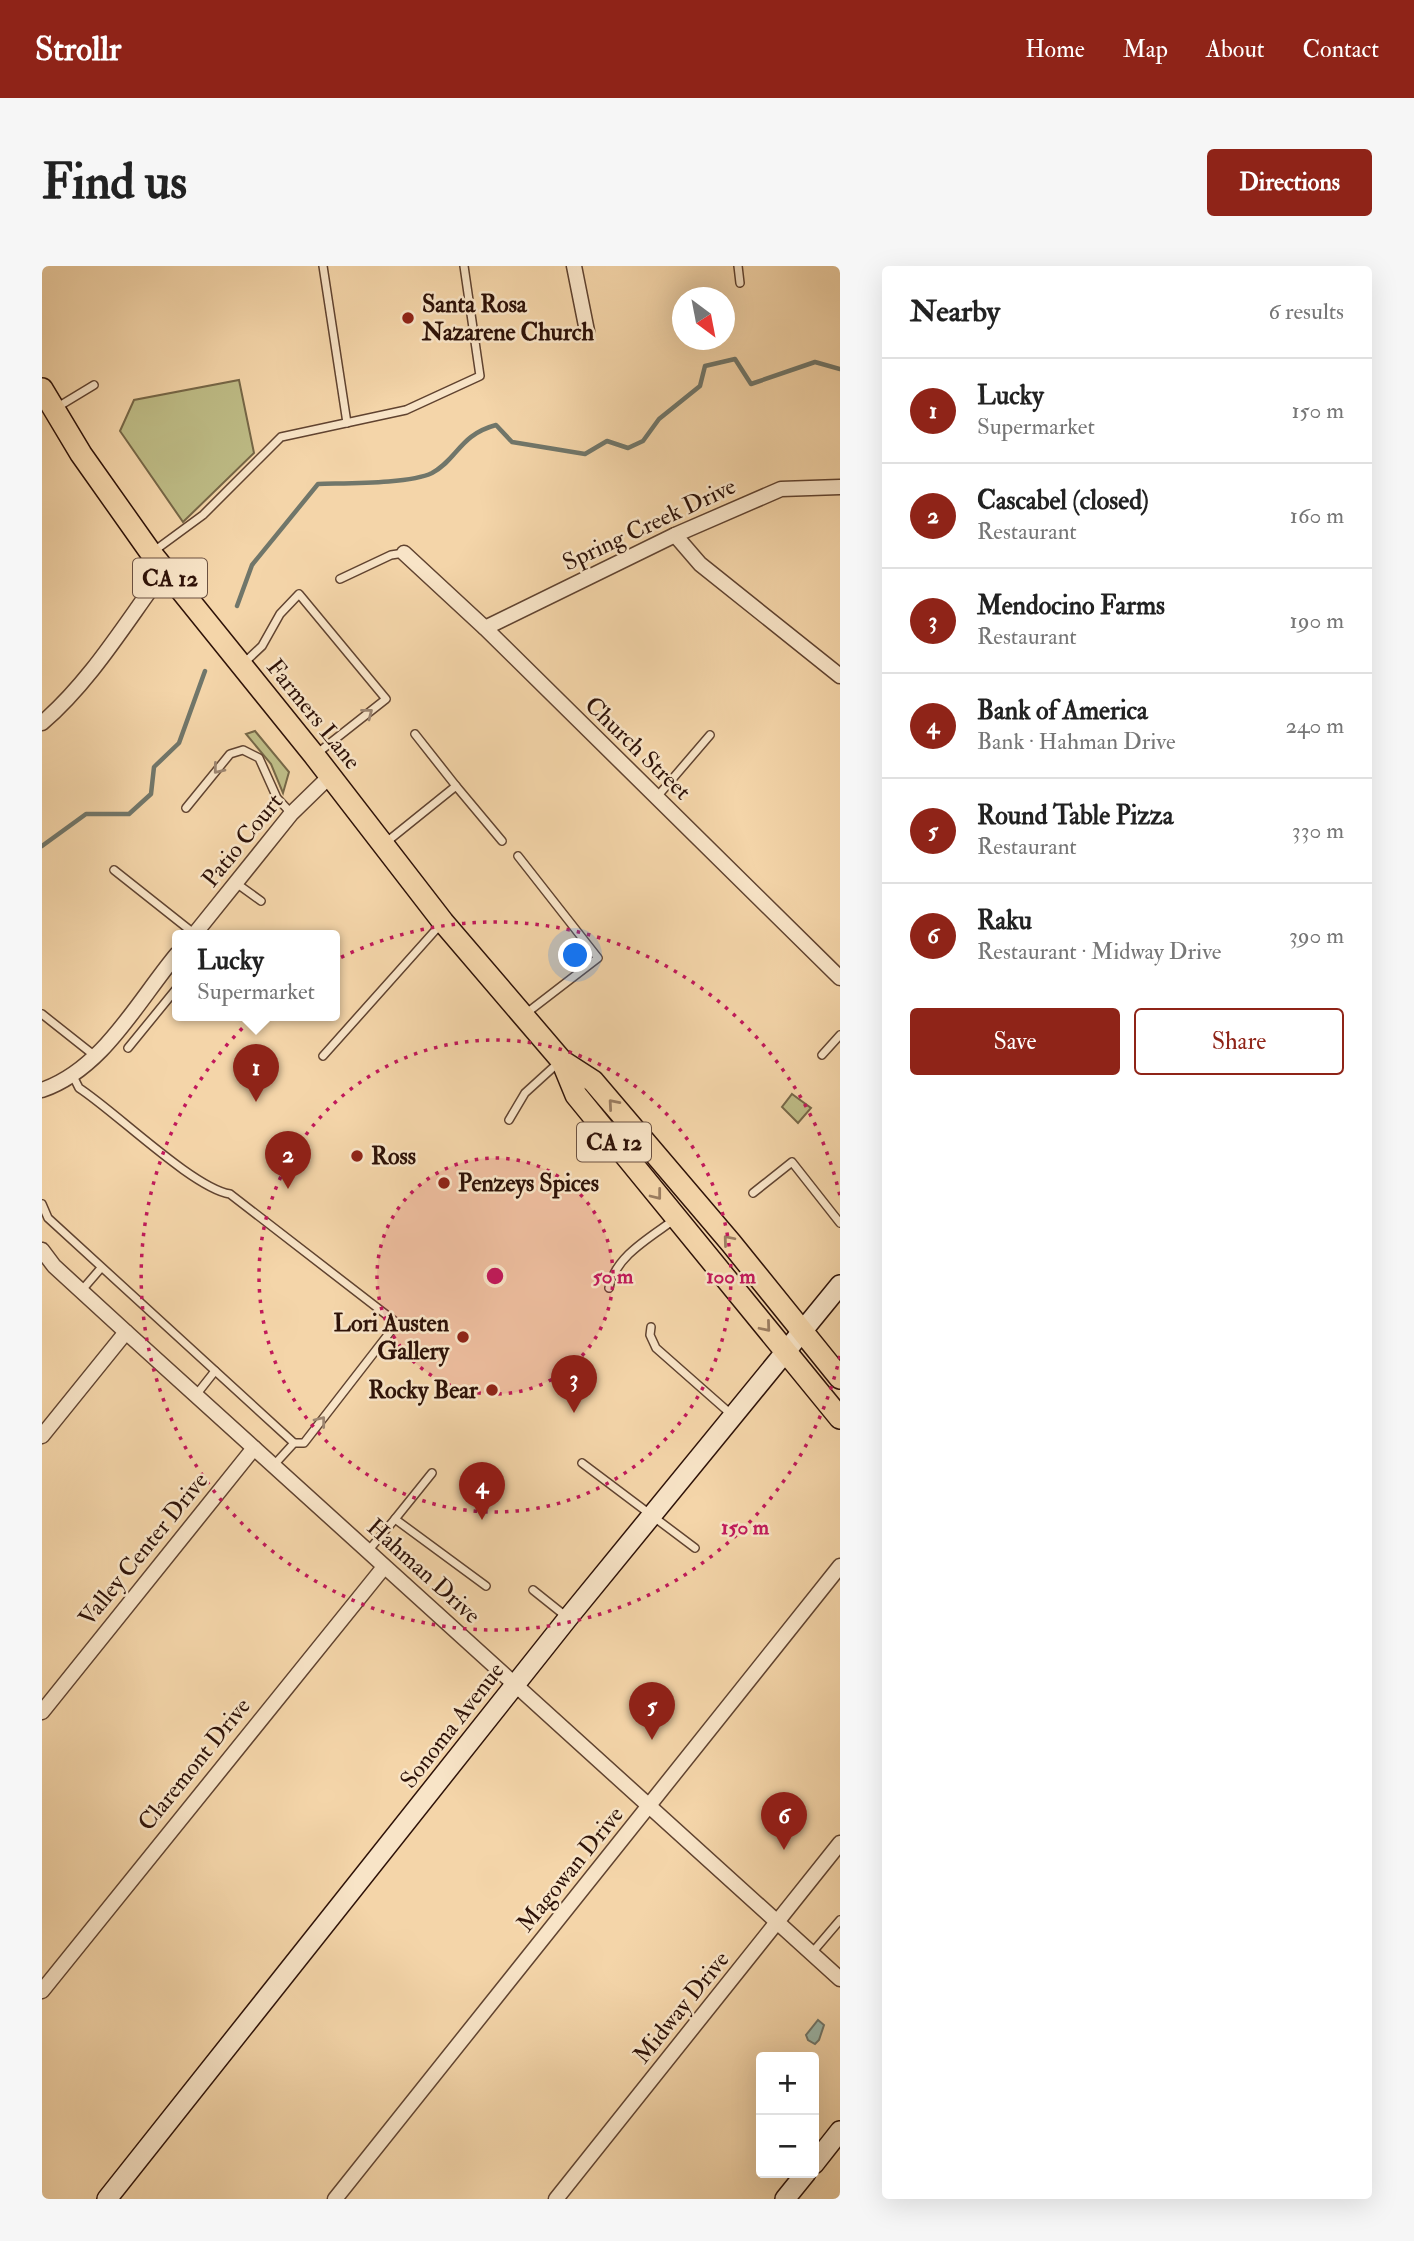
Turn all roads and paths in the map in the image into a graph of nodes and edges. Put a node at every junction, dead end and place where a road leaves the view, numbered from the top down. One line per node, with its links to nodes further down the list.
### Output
1 (323, 266): 10 (lane)
2 (464, 266): 10 (lane)
3 (574, 266): 6 (street)
4 (738, 266): 5 (lane)
5 (740, 283)
6 (587, 331)
7 (94, 385): 9 (lane)
8 (42, 389): 9 (main road, Farmers Lane / CA 12)
9 (54, 409): 13 (main road, Farmers Lane / CA 12)
10 (347, 423): 13 (lane)
11 (840, 487): 12 (street, Spring Creek Drive)
12 (675, 535): 17 (street, Spring Creek Drive); 19 (street)
13 (151, 553): 15 (main road, Farmers Lane / CA 12)
14 (404, 553): 16 (lane); 17 (street, Church Street)
15 (164, 571): 18 (main road, Farmers Lane / CA 12); 20 (street)
16 (340, 579)
17 (485, 628): 26 (street, Church Street)
18 (241, 665): 23 (main road, Farmers Lane / CA 12); 23 (lane, one-way to 18)
19 (840, 676)
20 (42, 723)
21 (415, 734): 25 (lane)
22 (710, 735): 26 (lane)
23 (314, 755): 24 (main road, Farmers Lane / CA 12)
24 (330, 776): 28 (street, Patio Court); 30 (main road, Farmers Lane / CA 12)
25 (456, 786): 29 (lane); 30 (lane)
26 (656, 798): 39 (street, Church Street)
27 (186, 808): 28 (lane, one-way to 27)
28 (292, 814): 33 (street, Patio Court)
29 (502, 841)
30 (384, 845): 35 (main road, Farmers Lane / CA 12)
31 (518, 856): 42 (lane)
32 (114, 870): 36 (lane)
33 (236, 883): 34 (lane); 37 (street, Patio Court)
34 (261, 901)
35 (443, 922): 42 (main road, Farmers Lane / CA 12); 47 (lane)
36 (189, 930)
37 (199, 930)
38 (172, 960): 46 (street)
39 (840, 978)
40 (172, 994): 44 (lane)
41 (42, 1014): 46 (lane)
42 (524, 1016): 48 (main road, Farmers Lane / CA 12)
43 (840, 1035): 45 (lane)
44 (128, 1048)
45 (822, 1055)
46 (95, 1056): 49 (street)
47 (323, 1056)
48 (562, 1060): 51 (lane); 54 (main road, Farmers Lane / CA 12, one-way to 54); 63 (main road, Farmers Lane / CA 12, one-way to 48)
49 (73, 1076): 50 (street); 71 (lane, one-way to 49)
50 (42, 1090)
51 (509, 1120)
52 (753, 1193): 55 (lane)
53 (42, 1204): 57 (lane)
54 (676, 1218): 59 (lane); 64 (main road, Farmers Lane / CA 12, one-way to 64)
55 (840, 1223)
56 (42, 1250): 60 (street, Hahman Drive)
57 (101, 1268): 60 (lane); 65 (lane)
58 (840, 1285): 63 (street, Sonoma Avenue)
59 (609, 1288)
60 (82, 1290): 62 (street, Hahman Drive)
61 (651, 1327): 68 (lane)
62 (126, 1332): 67 (street, Hahman Drive); 70 (street)
63 (802, 1332): 64 (street, Sonoma Avenue); 66 (main road, Farmers Lane / CA 12)
64 (786, 1351): 68 (street, Sonoma Avenue); 69 (main road, Farmers Lane / CA 12)
65 (215, 1371): 67 (lane); 71 (lane)
66 (840, 1378)
67 (195, 1395): 72 (street, Hahman Drive)
68 (732, 1415): 76 (street, Sonoma Avenue)
69 (840, 1418)
70 (42, 1436)
71 (295, 1443): 74 (lane)
72 (254, 1448): 74 (street, Hahman Drive); 86 (street, Valley Center Drive)
73 (582, 1463): 76 (lane)
74 (273, 1466): 79 (street, Hahman Drive)
75 (432, 1473): 77 (lane)
76 (651, 1516): 78 (lane); 84 (street, Sonoma Avenue)
77 (395, 1519): 79 (lane); 82 (lane)
78 (695, 1548)
79 (368, 1551): 81 (street, Hahman Drive)
80 (840, 1566): 87 (street, Magowan Drive)
81 (384, 1567): 85 (street, Hahman Drive); 93 (street, Claremont Drive)
82 (486, 1586)
83 (533, 1590): 84 (lane)
84 (568, 1618): 85 (street, Sonoma Avenue)
85 (515, 1684): 87 (street, Hahman Drive); 97 (street, Sonoma Avenue)
86 (42, 1712)
87 (650, 1805): 90 (street, Hahman Drive); 98 (street, Magowan Drive)
88 (840, 1843): 90 (street, Midway Drive)
89 (840, 1920): 91 (lane)
90 (777, 1924): 91 (street, Hahman Drive); 99 (street, Midway Drive)
91 (811, 1954): 92 (street, Hahman Drive)
92 (840, 1979)
93 (42, 1991)
94 (840, 2132): 95 (street)
95 (819, 2158)
96 (802, 2178): 100 (street)
97 (107, 2199)
98 (335, 2199)
99 (556, 2199)
100 (785, 2199)

